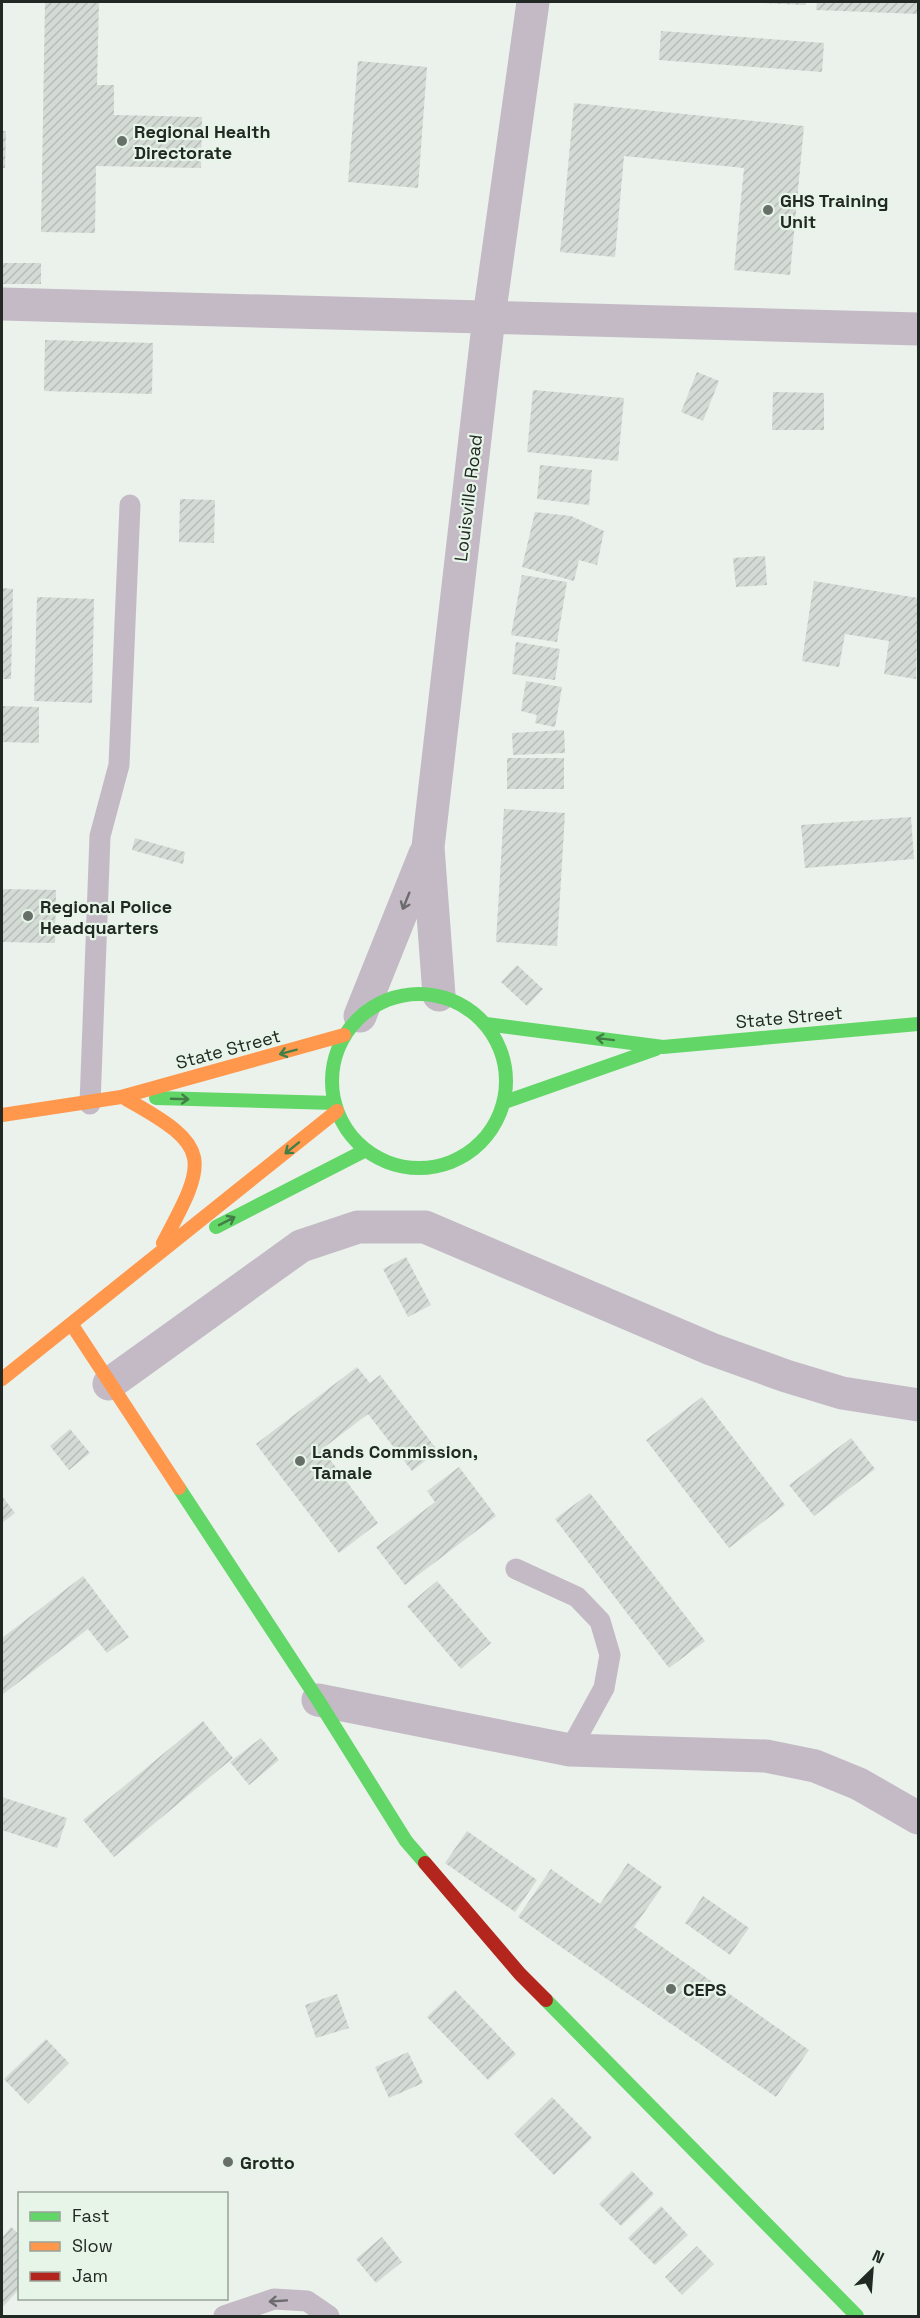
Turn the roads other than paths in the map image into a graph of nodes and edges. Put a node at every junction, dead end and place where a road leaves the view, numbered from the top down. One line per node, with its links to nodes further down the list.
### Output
1 (533, 2): 3 (street, Louisville Road)
2 (2, 304): 3 (street)
3 (489, 317): 4 (street); 6 (street, Louisville Road)
4 (918, 329)
5 (130, 505): 14 (lane)
6 (428, 847): 7 (street, Louisville Road); 10 (street, one-way to 10)
7 (439, 995): 8 (street); 10 (street)
8 (486, 1024): 11 (street, State Street, one-way to 8); 13 (street)
9 (918, 1024): 11 (street, State Street)
10 (352, 1026): 12 (street, State Street, one-way to 12); 15 (street)
11 (663, 1047): 13 (street, State Street)
12 (121, 1097): 14 (street, State Street); 15 (street, State Street, one-way to 15); 18 (street)
13 (505, 1102): 17 (street)
14 (90, 1104): 16 (street, State Street)
15 (336, 1107): 17 (street); 18 (street, one-way to 18)
16 (2, 1115)
17 (366, 1150): 18 (street, one-way to 17)
18 (156, 1257): 19 (street)
19 (72, 1325): 20 (street); 21 (street)
20 (2, 1378)
21 (109, 1384): 22 (street); 24 (street)
22 (918, 1405)
23 (516, 1569): 25 (lane)
24 (318, 1700): 25 (street); 29 (street)
25 (570, 1750): 26 (street)
26 (918, 1818)
27 (224, 2316): 28 (lane, one-way to 27)
28 (329, 2316)
29 (857, 2316)

